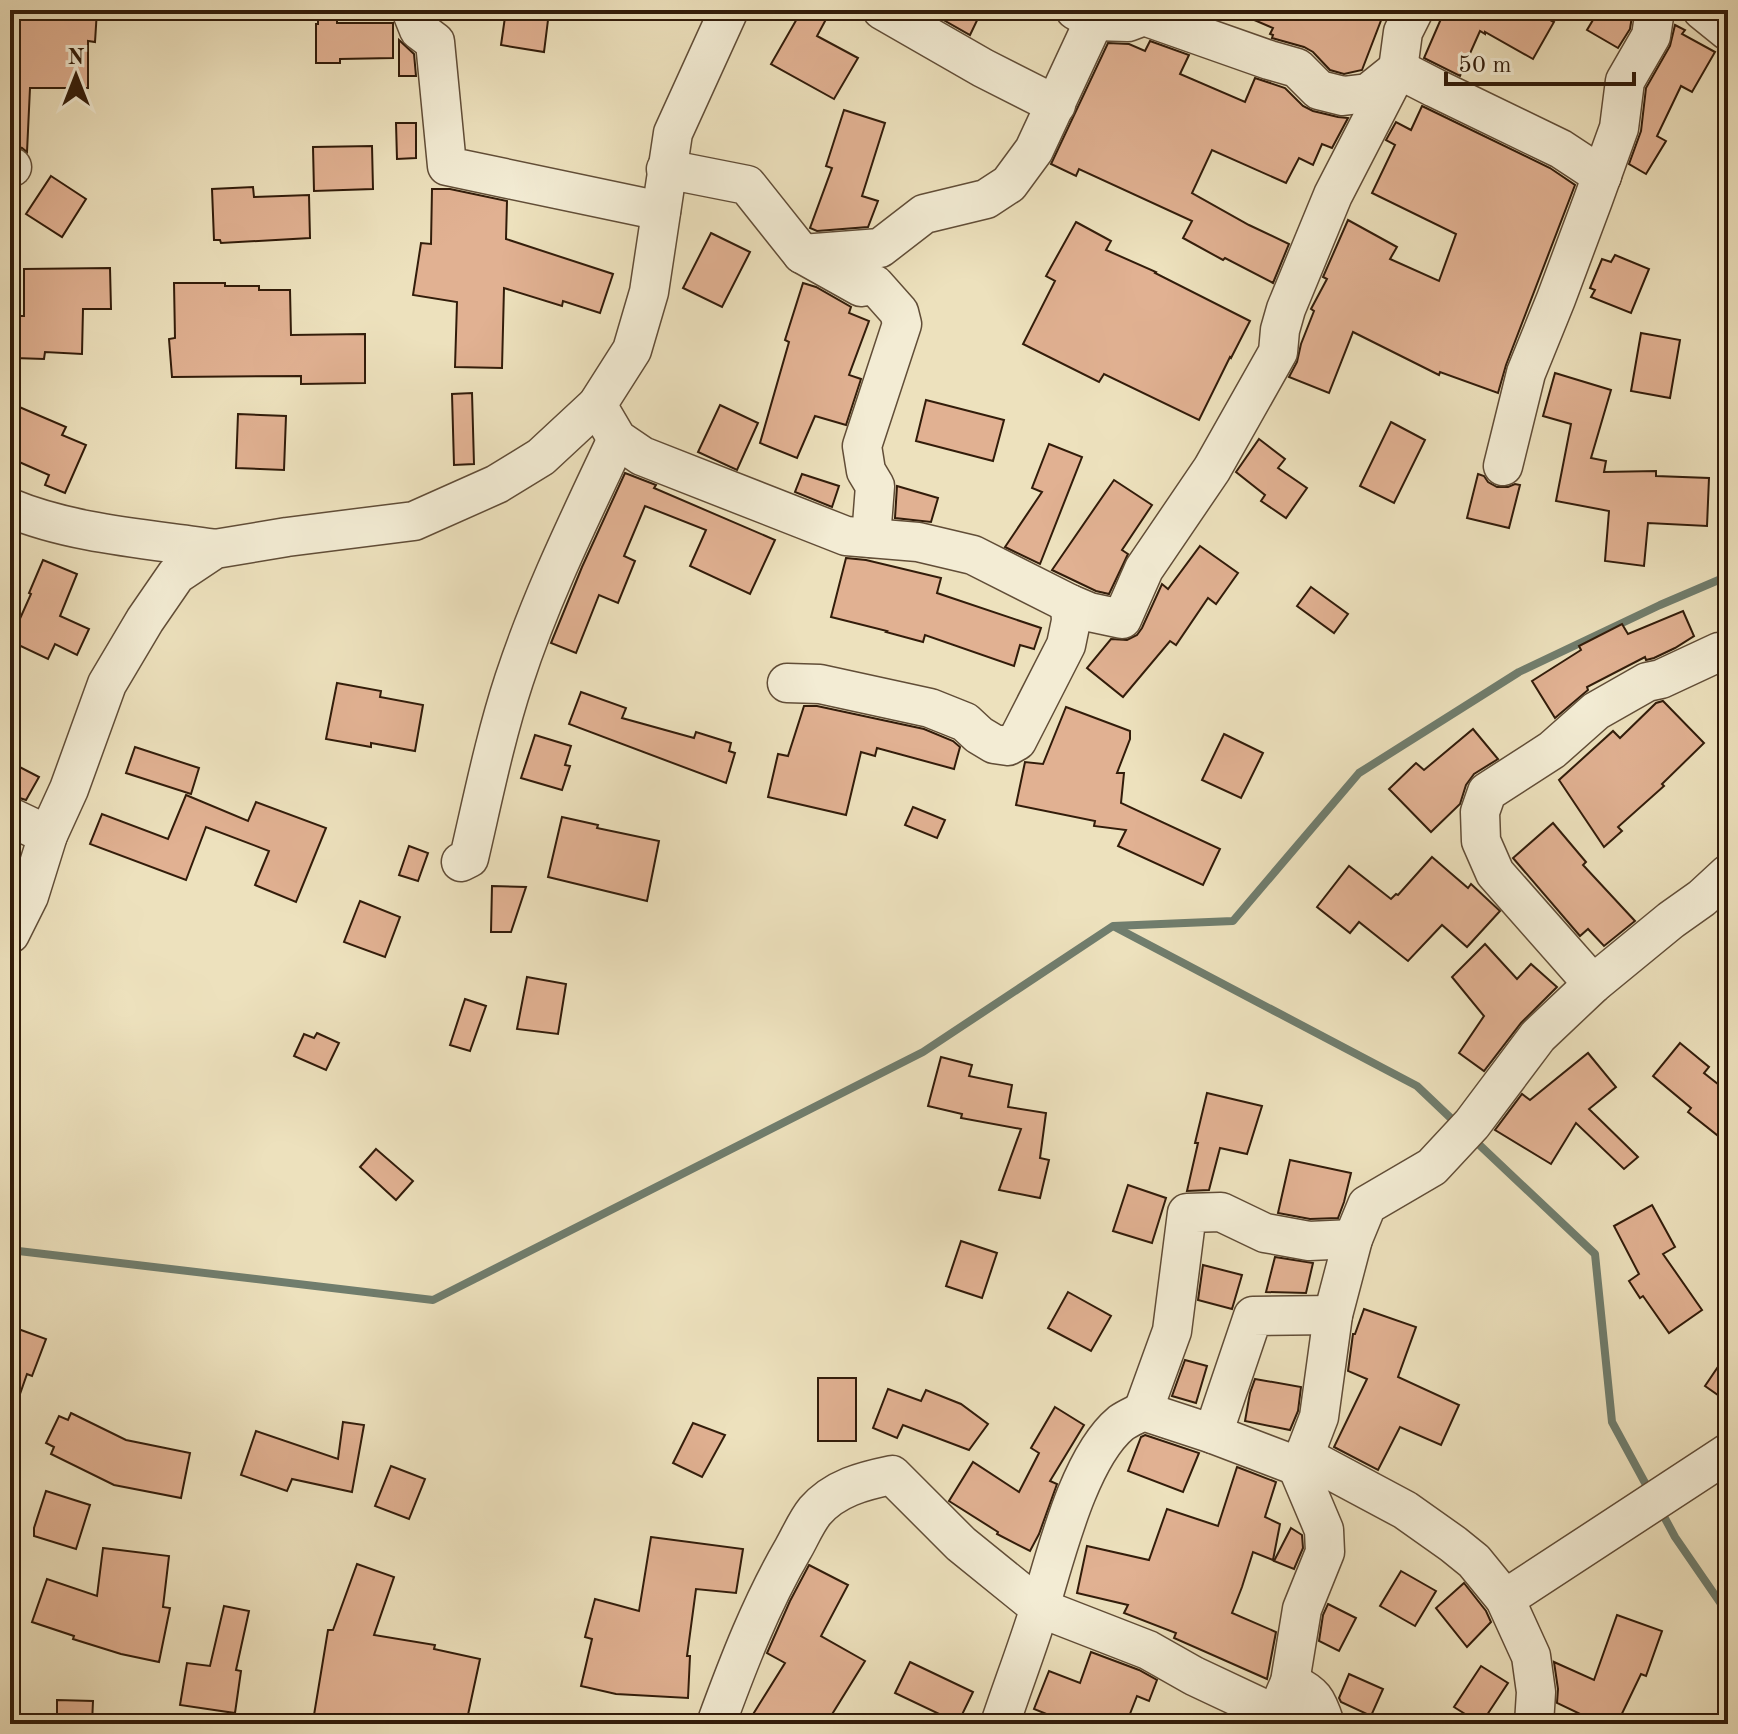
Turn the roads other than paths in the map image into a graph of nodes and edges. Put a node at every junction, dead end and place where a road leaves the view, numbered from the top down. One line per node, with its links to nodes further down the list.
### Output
1 (411, 10): 13 (street)
2 (729, 10): 11 (street)
3 (882, 10): 10 (street)
4 (1414, 10): 9 (street)
5 (1655, 10): 12 (street)
6 (1702, 10): 8 (street)
7 (1109, 16): 9 (street); 10 (street)
8 (1728, 31)
9 (1398, 69): 12 (street); 21 (street)
10 (1056, 105): 14 (street)
11 (666, 169): 13 (street); 14 (street)
12 (1602, 176): 17 (street)
13 (661, 211): 15 (street)
14 (802, 254): 19 (street)
15 (597, 405): 16 (street); 20 (street)
16 (617, 439): 19 (street); 26 (street)
17 (1503, 466)
18 (10, 508): 20 (street)
19 (871, 538): 21 (street)
20 (215, 549): 25 (street)
21 (1070, 604): 23 (street)
22 (1719, 652): 29 (street)
23 (787, 683)
24 (10, 817): 25 (street)
25 (48, 835): 28 (street)
26 (461, 862)
27 (1728, 874): 29 (street)
28 (10, 934)
29 (1593, 984): 30 (street)
30 (1353, 1239): 31 (street); 32 (street)
31 (1333, 1315): 33 (street); 35 (street)
32 (1143, 1411): 33 (street); 37 (street)
33 (1213, 1434): 35 (street)
34 (1728, 1453): 36 (street)
35 (1300, 1461): 36 (street); 38 (street)
36 (1505, 1599): 42 (street)
37 (1040, 1608): 38 (street); 39 (street); 40 (street)
38 (1283, 1711): 41 (street)
39 (716, 1724)
40 (1000, 1724)
41 (1325, 1724)
42 (1534, 1724)

